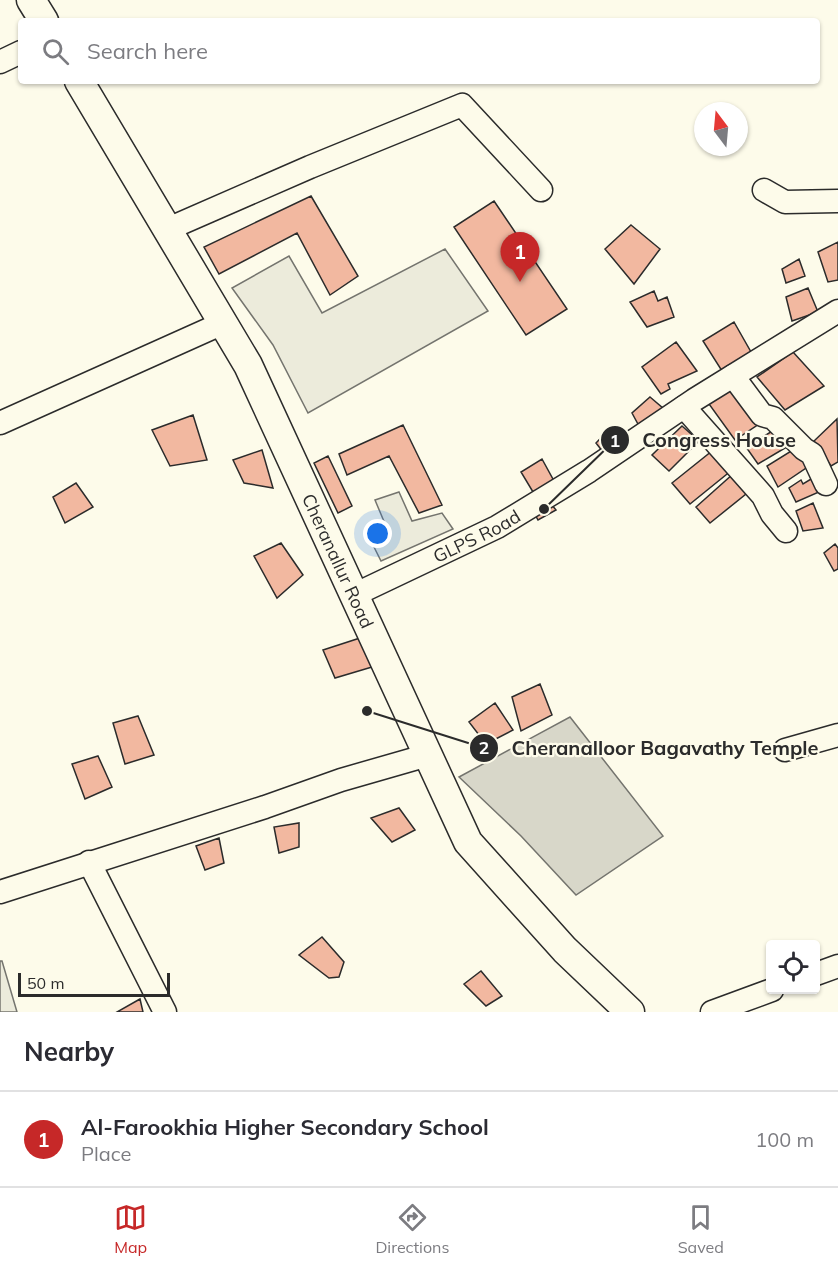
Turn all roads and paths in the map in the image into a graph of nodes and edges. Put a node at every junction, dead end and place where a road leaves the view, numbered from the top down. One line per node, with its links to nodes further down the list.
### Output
1 (31, 0): 2 (main road)
2 (42, 18)
3 (18, 53): 4 (street)
4 (0, 62)
5 (82, 84): 9 (main road, Cheranallur Road)
6 (541, 190): 9 (street)
7 (764, 190): 8 (street)
8 (838, 201)
9 (168, 229): 11 (main road, Cheranallur Road)
10 (838, 311): 12 (street, GLPS Road)
11 (223, 322): 14 (street); 17 (main road, Cheranallur Road)
12 (733, 376): 13 (street, GLPS Road); 15 (street)
13 (684, 407): 16 (street); 17 (street, GLPS Road)
14 (0, 423)
15 (826, 484)
16 (786, 531)
17 (354, 595): 20 (main road, Cheranallur Road)
18 (838, 735): 19 (street)
19 (785, 750)
20 (428, 755): 21 (street); 27 (main road, Cheranallur Road)
21 (89, 862): 22 (street); 26 (street)
22 (0, 892)
23 (838, 966): 24 (street)
24 (820, 973)
25 (766, 992): 28 (street)
26 (165, 1012)
27 (630, 1012)
28 (712, 1012)

